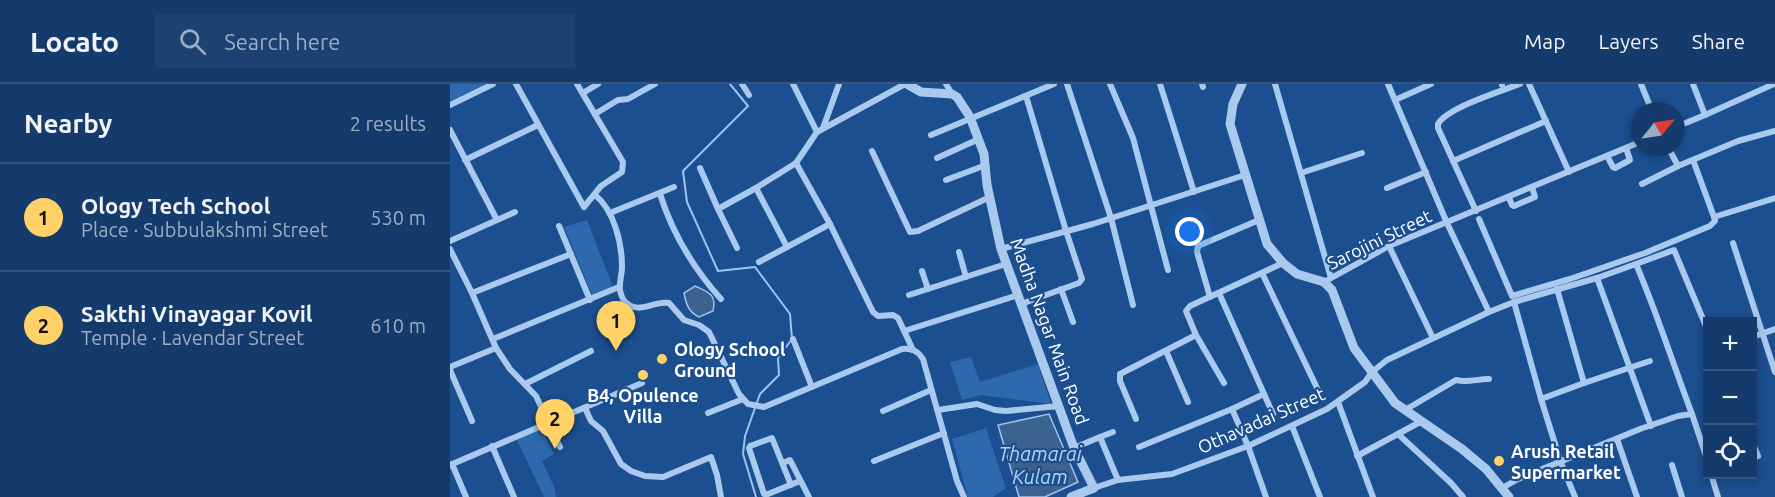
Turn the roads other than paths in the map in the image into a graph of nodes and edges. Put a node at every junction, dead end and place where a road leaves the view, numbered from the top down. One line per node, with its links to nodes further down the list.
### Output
1 (493, 84): 30 (street)
2 (516, 84): 36 (street)
3 (577, 84): 24 (street)
4 (598, 84): 24 (street)
5 (655, 84): 31 (street)
6 (742, 84): 26 (street)
7 (793, 84): 38 (street)
8 (839, 84): 38 (street)
9 (907, 84): 25 (street); 38 (street)
10 (946, 84): 25 (street)
11 (1054, 84): 27 (street)
12 (1067, 84): 78 (street)
13 (1110, 84): 72 (street)
14 (1160, 84): 66 (street)
15 (1275, 84): 58 (street)
16 (1389, 84): 28 (street)
17 (1431, 84): 28 (street)
18 (1520, 84): 51 (street)
19 (1528, 84): 34 (street)
20 (1641, 84): 29 (street)
21 (1693, 84): 32 (street)
22 (1774, 84): 32 (street)
23 (1240, 86): 59 (street)
24 (583, 93): 31 (street)
25 (952, 94): 33 (street, Madha Nagar Main Road)
26 (749, 95)
27 (1026, 96): 33 (street); 85 (street)
28 (1395, 100): 56 (street)
29 (1648, 102)
30 (450, 105)
31 (595, 114): 68 (street)
32 (1705, 115): 35 (street)
33 (971, 119): 40 (street); 41 (street, Madha Nagar Main Road)
34 (1546, 122): 51 (street); 57 (street)
35 (1685, 123)
36 (538, 125): 49 (street); 68 (street)
37 (450, 130): 49 (street)
38 (820, 130): 52 (street)
39 (1775, 131): 50 (street)
40 (931, 135)
41 (979, 139): 48 (street); 53 (street, Madha Nagar Main Road)
42 (1631, 146): 43 (street, Sarojini Street)
43 (1626, 148): 46 (street, Sarojini Street); 46 (street)
44 (872, 151): 69 (street)
45 (1362, 153): 58 (street)
46 (1607, 156): 57 (street, Sarojini Street)
47 (1673, 156): 54 (street)
48 (937, 158)
49 (465, 160): 80 (street)
50 (1693, 160): 54 (street); 77 (street)
51 (1453, 161): 74 (street)
52 (796, 163): 64 (street); 83 (street)
53 (986, 165): 60 (street); 69 (street, Madha Nagar Main Road)
54 (1678, 166): 61 (street)
55 (700, 168): 73 (street)
56 (1426, 172): 65 (street); 82 (street)
57 (1569, 172): 63 (street, Sarojini Street)
58 (1301, 173): 104 (street)
59 (1245, 175): 66 (street); 81 (street)
60 (946, 180)
61 (1642, 184)
62 (674, 187): 67 (street)
63 (1532, 187): 70 (street, Sarojini Street); 70 (street)
64 (756, 188): 73 (street); 89 (street)
65 (1387, 188)
66 (1194, 192): 72 (street)
67 (660, 194): 76 (street); 113 (street)
68 (595, 195): 76 (street)
69 (990, 197): 92 (street, Madha Nagar Main Road)
70 (1509, 198): 74 (street, Sarojini Street)
71 (1775, 198): 77 (street)
72 (1151, 205): 78 (street); 99 (street)
73 (718, 209): 90 (street)
74 (1476, 211): 82 (street, Sarojini Street)
75 (515, 212): 80 (street)
76 (610, 213): 105 (street)
77 (1714, 217): 79 (street)
78 (1111, 218): 85 (street); 117 (street)
79 (1479, 219)
80 (496, 220): 86 (street)
81 (1259, 220): 96 (street); 112 (street)
82 (1447, 223): 88 (street, Sarojini Street); 118 (street)
83 (830, 224): 89 (street); 122 (street)
84 (559, 226): 94 (street)
85 (1066, 231): 92 (street); 108 (street)
86 (450, 241)
87 (1733, 243): 123 (street)
88 (1389, 246): 104 (street, Sarojini Street); 126 (street)
89 (787, 247): 95 (street)
90 (737, 248)
91 (450, 249): 109 (street)
92 (1001, 249): 97 (street, Madha Nagar Main Road)
93 (959, 252): 102 (street)
94 (571, 254): 109 (street); 115 (street)
95 (759, 262)
96 (1283, 263): 101 (street); 104 (street)
97 (1006, 264): 102 (street); 114 (street, Madha Nagar Main Road)
98 (1636, 264): 103 (street, Othavadai Street); 119 (street, Othavadai Street); 159 (street)
99 (1168, 270)
100 (922, 271): 106 (street)
101 (1262, 273): 110 (street); 145 (street)
102 (966, 277): 106 (street)
103 (1597, 278): 107 (street, Othavadai Street); 134 (street)
104 (1328, 280): 136 (street)
105 (619, 287): 115 (street); 147 (street)
106 (928, 289): 111 (street)
107 (1557, 289): 116 (street, Othavadai Street); 141 (street)
108 (1061, 290): 114 (street); 120 (street)
109 (472, 293): 127 (street)
110 (1219, 293): 112 (street); 146 (street)
111 (909, 295)
112 (1210, 297): 124 (street)
113 (721, 299)
114 (1019, 299): 122 (street); 151 (street, Madha Nagar Main Road)
115 (590, 300): 127 (street)
116 (1514, 302): 118 (street, Othavadai Street); 148 (street)
117 (1133, 305)
118 (1489, 312): 126 (street, Othavadai Street)
119 (1703, 321)
120 (1073, 322)
121 (1775, 329): 123 (street)
122 (904, 331): 130 (street)
123 (1762, 333): 125 (street); 137 (street)
124 (1196, 335): 132 (street); 140 (street)
125 (1757, 335)
126 (1433, 338): 136 (street, Othavadai Street)
127 (493, 339): 129 (street)
128 (793, 339): 143 (street)
129 (496, 348): 135 (street); 142 (street)
130 (913, 350): 143 (street); 144 (street)
131 (591, 351): 142 (street)
132 (1166, 351): 149 (street); 160 (street)
133 (1650, 362): 134 (street)
134 (1630, 368): 141 (street); 165 (street)
135 (450, 369): 161 (street)
136 (1372, 372): 150 (street, Othavadai Street); 156 (street)
137 (1775, 372)
138 (1489, 379): 156 (street)
139 (642, 383): 152 (street)
140 (1224, 383)
141 (1584, 383): 148 (street)
142 (525, 384): 163 (street)
143 (812, 387): 147 (street)
144 (932, 390): 154 (street); 155 (street)
145 (1318, 390)
146 (1264, 394): 153 (street); 158 (street)
147 (744, 399): 157 (street)
148 (1541, 399): 180 (street)
149 (1188, 402)
150 (1338, 402): 164 (street, Othavadai Street); 177 (street)
151 (1059, 406): 154 (street); 175 (street, Madha Nagar Main Road)
152 (587, 407): 163 (street); 191 (street)
153 (1232, 409): 172 (street); 174 (street)
154 (938, 410): 167 (street)
155 (883, 411)
156 (1404, 411): 162 (street)
157 (708, 413)
158 (1273, 414)
159 (1692, 414): 165 (street); 176 (street)
160 (1136, 419)
161 (472, 421)
162 (1422, 421): 168 (street); 188 (street)
163 (549, 423): 171 (street); 173 (street)
164 (1292, 426): 172 (street, Othavadai Street); 196 (street)
165 (1651, 426): 170 (street)
166 (1113, 432): 169 (street)
167 (944, 433): 178 (street); 193 (street)
168 (1398, 434): 177 (street); 198 (street)
169 (1100, 437): 175 (street); 184 (street)
170 (1617, 439): 180 (street); 201 (street)
171 (492, 446): 181 (street); 190 (street)
172 (1248, 446): 184 (street, Othavadai Street); 195 (street)
173 (560, 447)
174 (1139, 447)
175 (1074, 448): 187 (street, Madha Nagar Main Road)
176 (1703, 449)
177 (1357, 456): 197 (street)
178 (874, 461)
179 (783, 463): 185 (street); 186 (street); 186 (street)
180 (1561, 463): 188 (street); 200 (street)
181 (451, 464): 189 (street)
182 (1672, 465): 202 (street)
183 (1713, 479): 203 (street)
184 (1118, 480): 187 (street, Othavadai Street)
185 (800, 481): 186 (street); 192 (street)
186 (791, 484)
187 (1094, 488): 194 (street)
188 (1502, 488): 199 (street)
189 (466, 497)
190 (514, 497)
191 (721, 497)
192 (809, 497)
193 (964, 497)
194 (1071, 497)
195 (1266, 497)
196 (1320, 497)
197 (1373, 497)
198 (1464, 497)
199 (1509, 497)
200 (1575, 497)
201 (1637, 497)
202 (1682, 497)
203 (1718, 497)

